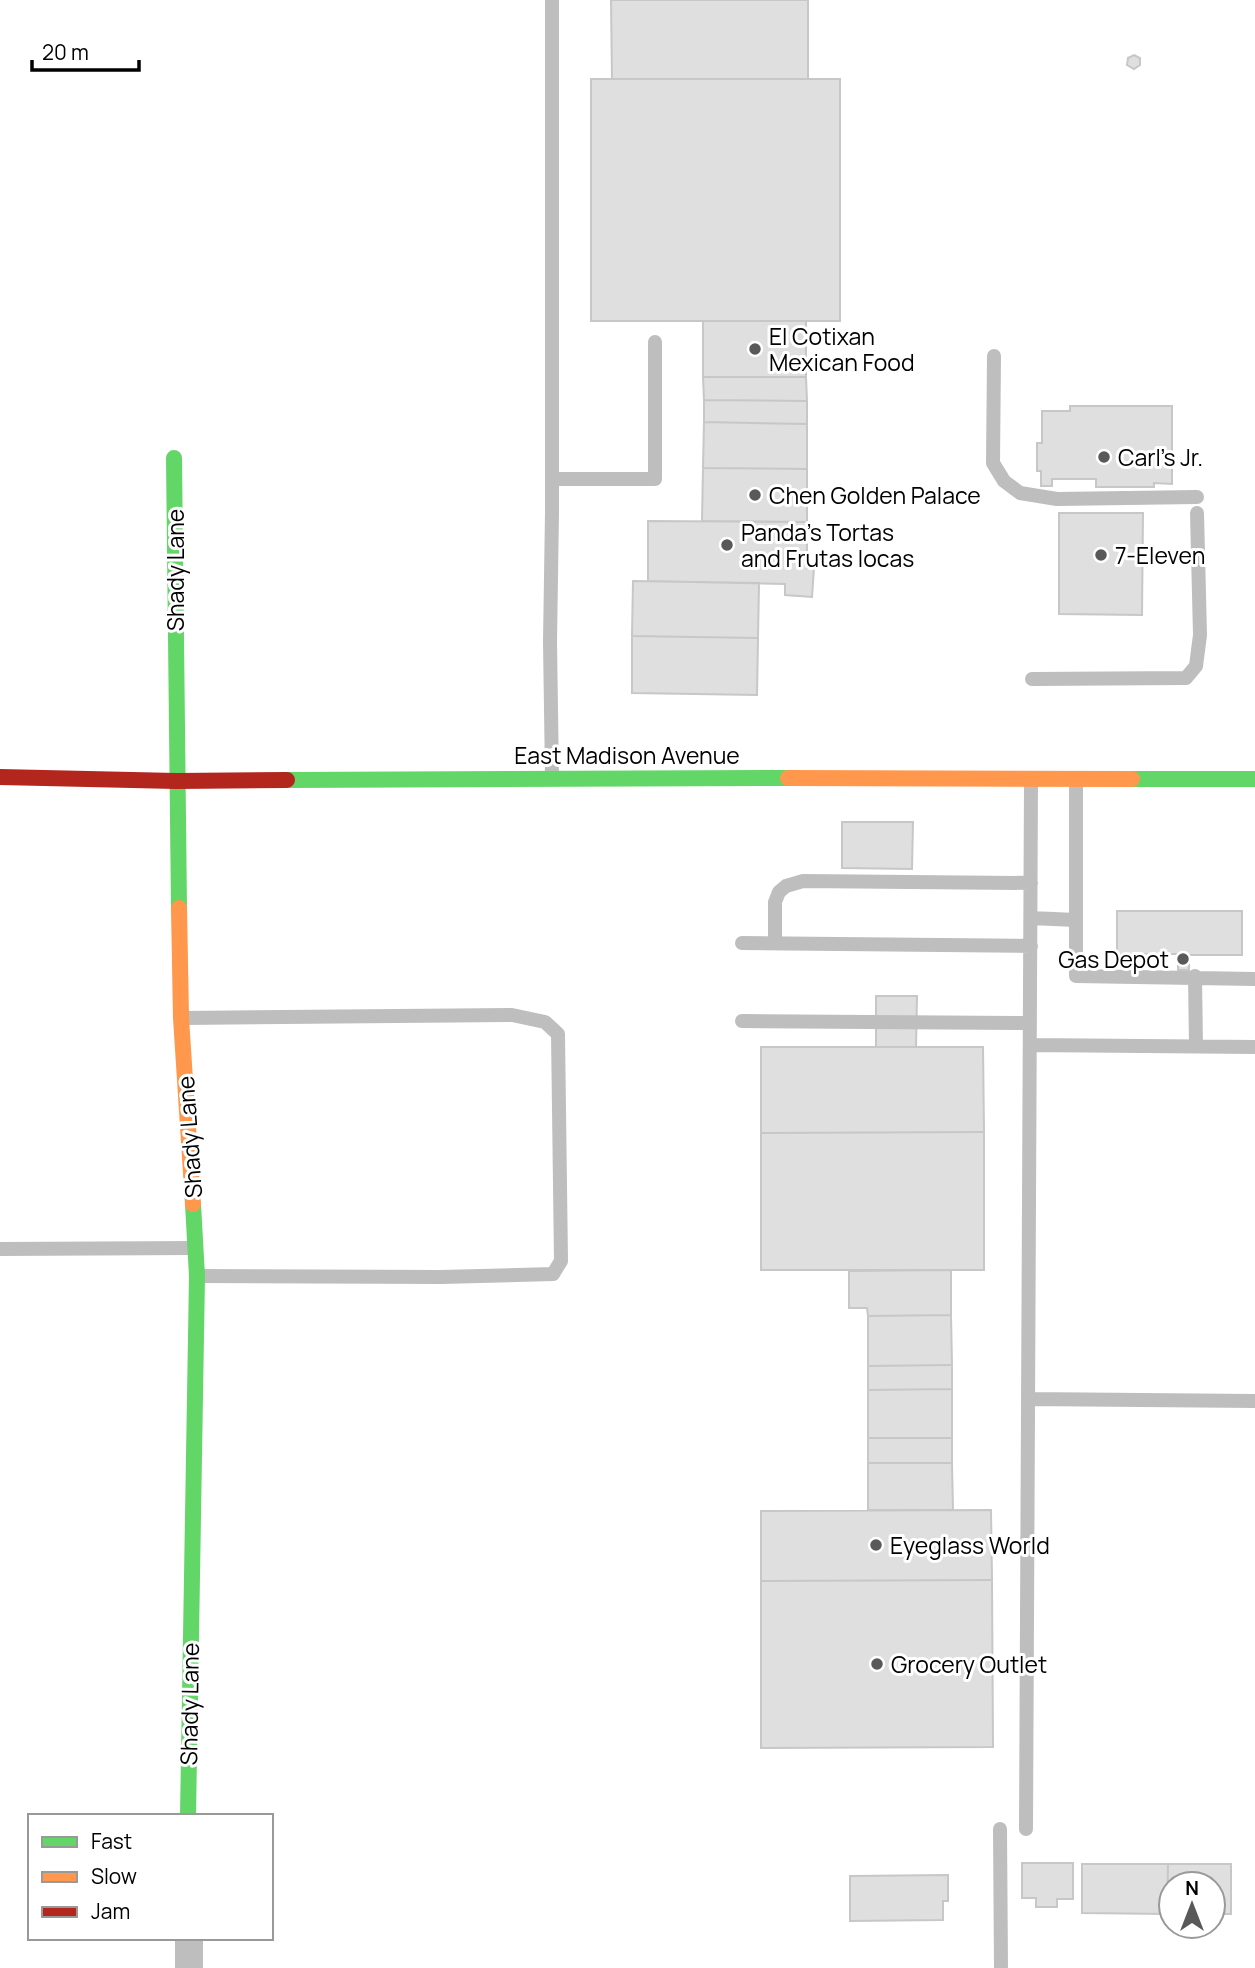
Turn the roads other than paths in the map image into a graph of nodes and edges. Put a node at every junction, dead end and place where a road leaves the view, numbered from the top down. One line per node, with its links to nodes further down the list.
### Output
1 (552, 0): 5 (lane)
2 (655, 342): 5 (lane)
3 (994, 356): 6 (lane)
4 (174, 458): 14 (street, Shady Lane)
5 (552, 479): 10 (lane)
6 (1197, 497)
7 (1197, 513): 8 (lane)
8 (1031, 679)
9 (0, 777): 14 (street, East Madison Avenue)
10 (552, 777): 11 (street, East Madison Avenue); 14 (street, East Madison Avenue)
11 (1031, 777): 12 (street, East Madison Avenue); 15 (lane)
12 (1076, 777): 13 (street, East Madison Avenue); 17 (lane)
13 (1255, 779)
14 (176, 781): 23 (street, Shady Lane)
15 (1031, 883): 16 (lane); 19 (lane)
16 (1031, 918): 17 (lane); 20 (lane)
17 (1076, 920): 21 (lane)
18 (743, 943): 19 (lane)
19 (775, 943): 20 (lane)
20 (1031, 946): 25 (lane)
21 (1195, 976): 22 (lane); 27 (lane)
22 (1255, 979)
23 (181, 1018): 29 (street, Shady Lane); 31 (lane)
24 (742, 1021): 25 (lane)
25 (1030, 1023): 26 (lane)
26 (1030, 1045): 27 (lane); 32 (lane)
27 (1196, 1046): 28 (lane)
28 (1255, 1047)
29 (195, 1248): 30 (lane); 31 (street, Shady Lane)
30 (0, 1250)
31 (198, 1276): 34 (street, Shady Lane)
32 (1028, 1399): 33 (lane); 36 (lane)
33 (1255, 1401)
34 (188, 1814)
35 (1000, 1829): 39 (lane)
36 (1027, 1829)
37 (189, 1940): 38 (street)
38 (190, 1968)
39 (1001, 1968)

